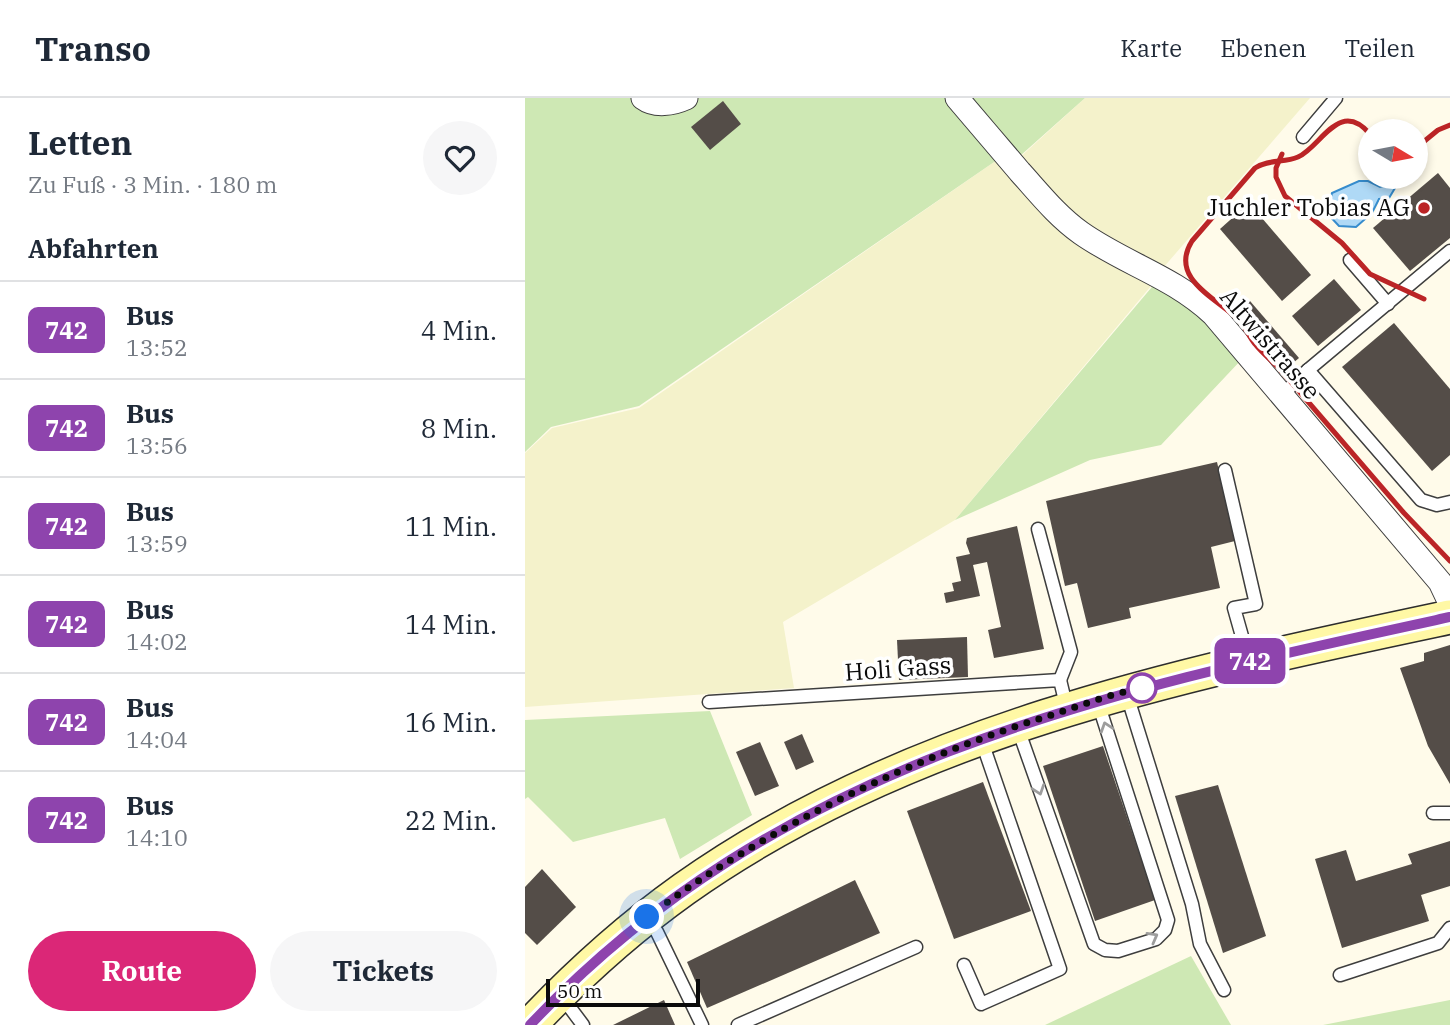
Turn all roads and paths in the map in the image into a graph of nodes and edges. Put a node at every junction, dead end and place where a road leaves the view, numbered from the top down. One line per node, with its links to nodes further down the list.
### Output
1 (643, 98): 2 (street)
2 (686, 98)
3 (957, 98): 10 (street, Altwistrasse)
4 (1336, 98): 5 (lane)
5 (1303, 137)
6 (1450, 251): 8 (lane)
7 (1350, 260): 8 (lane)
8 (1388, 304): 9 (lane)
9 (1308, 370): 10 (lane); 12 (lane)
10 (1281, 396): 14 (street, Altwistrasse)
11 (1225, 470): 16 (lane)
12 (1450, 502)
13 (1038, 529): 17 (lane)
14 (1450, 603)
15 (1450, 617): 16 (street)
16 (1249, 661): 17 (street)
17 (1088, 695): 18 (lane, Holi Gass); 19 (street); 19 (lane, one-way to 17); 28 (lane)
18 (709, 702)
19 (1017, 726): 20 (street)
20 (980, 738): 23 (street); 26 (lane)
21 (1433, 813): 22 (lane)
22 (1450, 813)
23 (647, 917): 29 (street); 32 (lane)
24 (1450, 928): 27 (lane)
25 (916, 947): 33 (lane)
26 (964, 965)
27 (1340, 975)
28 (1224, 990)
29 (559, 994): 30 (street); 31 (lane)
30 (530, 1025)
31 (583, 1025)
32 (702, 1025)
33 (739, 1025)

